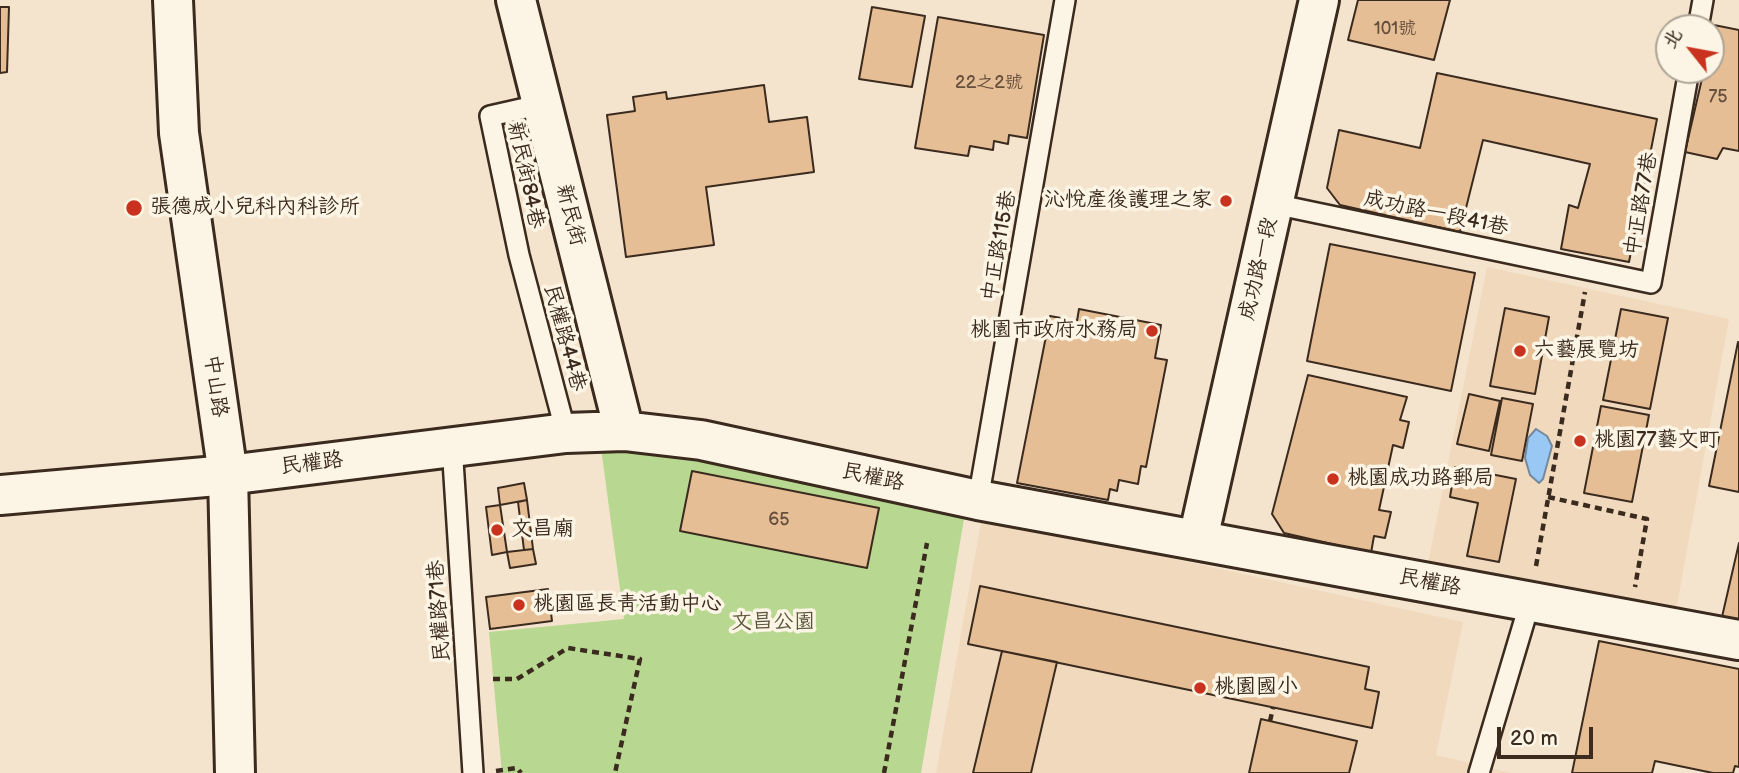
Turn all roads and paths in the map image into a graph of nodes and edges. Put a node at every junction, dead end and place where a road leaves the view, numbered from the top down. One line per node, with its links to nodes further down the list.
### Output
1 (173, 0): 13 (street, 中山路)
2 (516, 0): 6 (street, 新民街)
3 (1065, 0): 16 (lane, 中正路115巷)
4 (1319, 0): 7 (street, 成功路一段)
5 (1687, 84): 9 (lane, 中正路77巷)
6 (543, 104): 8 (lane, 新民街84巷); 10 (street, 新民街)
7 (1274, 204): 9 (lane, 成功路一段41巷); 17 (street, 成功路一段)
8 (519, 255): 11 (lane, 民權路44巷)
9 (1589, 269): 15 (path)
10 (624, 431): 11 (street, 民權路); 16 (street, 民權路)
11 (566, 433): 12 (street, 民權路)
12 (452, 446): 13 (street, 民權路); 22 (lane, 民權路71巷)
13 (228, 475): 14 (street, 民權路); 25 (street, 中山路)
14 (0, 495)
15 (1548, 497): 19 (path); 20 (path)
16 (978, 500): 17 (street, 民權路)
17 (1198, 539): 19 (street, 民權路)
18 (927, 543): 30 (path)
19 (1530, 602): 20 (street, 民權路); 31 (lane)
20 (1629, 621): 21 (street, 民權路)
21 (1739, 640)
22 (467, 680): 26 (lane, 民權路71巷); 29 (path)
23 (1273, 708): 24 (path)
24 (1270, 721)
25 (236, 773)
26 (473, 773)
27 (485, 773): 28 (path)
28 (520, 773)
29 (615, 773)
30 (884, 773)
31 (1479, 773)

